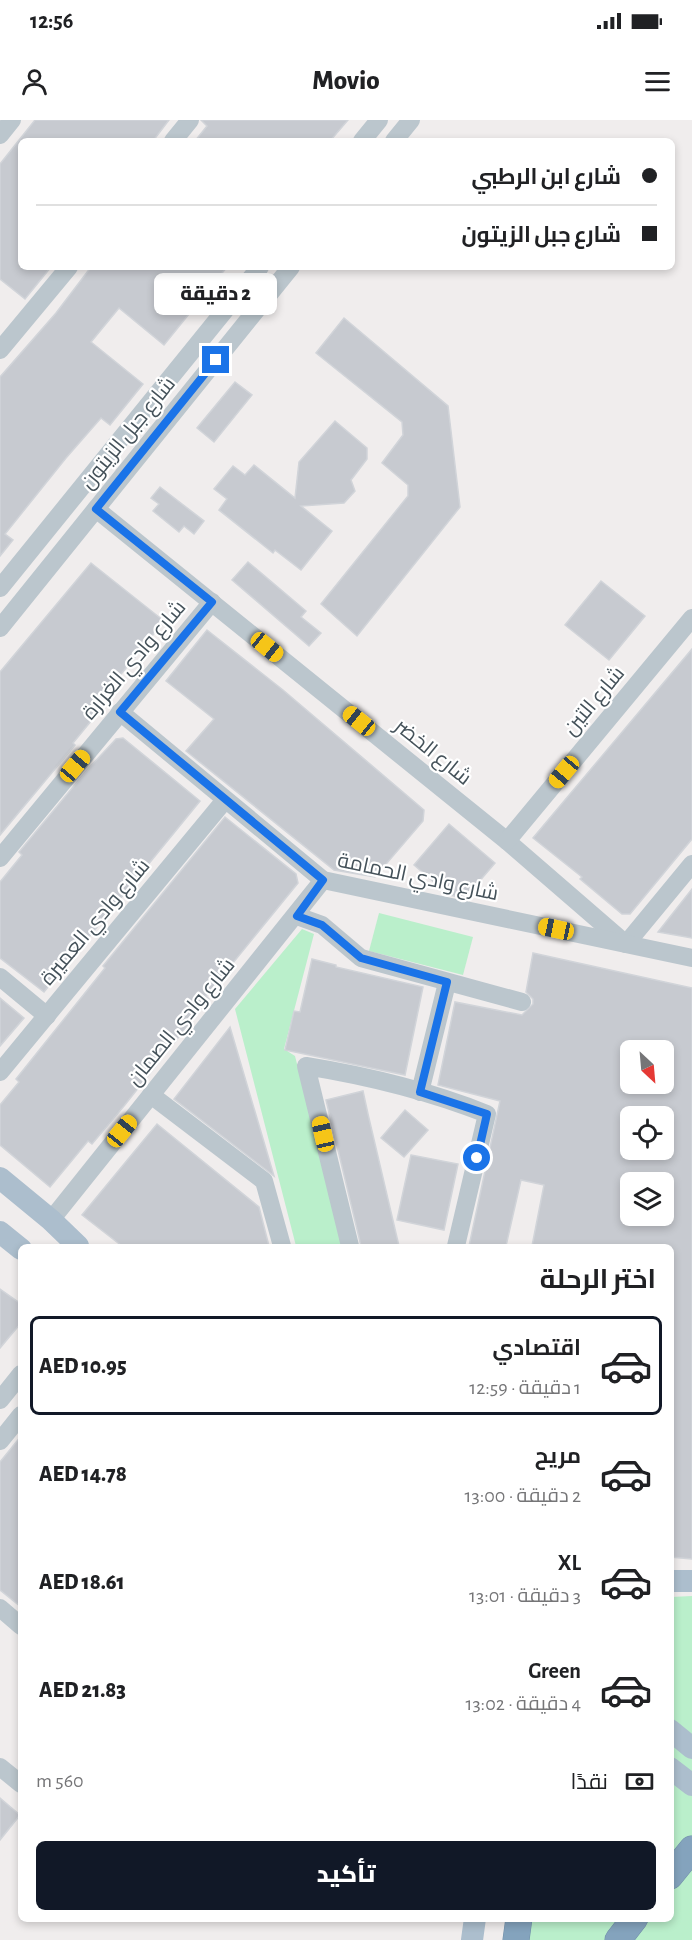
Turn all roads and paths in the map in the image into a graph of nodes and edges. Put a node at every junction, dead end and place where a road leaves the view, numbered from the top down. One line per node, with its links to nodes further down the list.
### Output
1 (12, 120): 5 (street)
2 (190, 120): 6 (street)
3 (379, 120): 7 (street)
4 (411, 120): 8 (street)
5 (0, 135)
6 (175, 138)
7 (364, 138)
8 (396, 138)
9 (67, 270): 12 (street)
10 (258, 270): 14 (street, شارع جبل الزيتون)
11 (289, 270): 13 (street, شارع جبل الزيتون)
12 (0, 350)
13 (96, 509): 15 (street, شارع الخضر); 17 (street, شارع جبل الزيتون)
14 (0, 588)
15 (212, 602): 18 (street, شارع وادي الغرارة); 20 (street, شارع الخضر)
16 (692, 618): 20 (street, شارع التين)
17 (0, 628)
18 (120, 712): 19 (street, شارع وادي الحمامة); 21 (street, شارع وادي الغرارة)
19 (225, 800): 23 (street, شارع وادي الحمامة); 30 (street, شارع وادي العميرة)
20 (507, 841): 25 (street, شارع الخضر)
21 (0, 858)
22 (692, 864): 25 (street)
23 (323, 880): 24 (street, شارع وادي الصمان); 25 (street, شارع وادي الحمامة)
24 (297, 916): 28 (street); 33 (street, شارع وادي الصمان)
25 (626, 944): 26 (street, شارع وادي الحمامة)
26 (692, 958)
27 (0, 977): 30 (street)
28 (447, 982): 29 (street); 32 (street)
29 (522, 1002)
30 (47, 1016): 31 (street, شارع وادي العميرة)
31 (0, 1072)
32 (420, 1092): 39 (street); 40 (street)
33 (151, 1095): 35 (street, شارع وادي الصمان); 38 (street)
34 (0, 1178): 35 (main road)
35 (51, 1220): 37 (main road)
36 (0, 1232): 41 (main road)
37 (76, 1244)
38 (281, 1244)
39 (350, 1244)
40 (456, 1244)
41 (18, 1247)
42 (18, 1378): 43 (street)
43 (0, 1400)
44 (18, 1419): 45 (street)
45 (0, 1441)
46 (674, 1581): 47 (main road)
47 (692, 1581)
48 (0, 1608): 49 (street)
49 (18, 1623)
50 (674, 1733): 51 (main road)
51 (692, 1748)
52 (0, 1767): 54 (street)
53 (674, 1771): 55 (main road)
54 (18, 1782)
55 (692, 1785)
56 (692, 1849): 57 (highway)
57 (674, 1871)
58 (474, 1922): 61 (main road)
59 (518, 1922): 62 (highway)
60 (633, 1922): 63 (highway)
61 (472, 1940)
62 (516, 1940)
63 (618, 1940)

